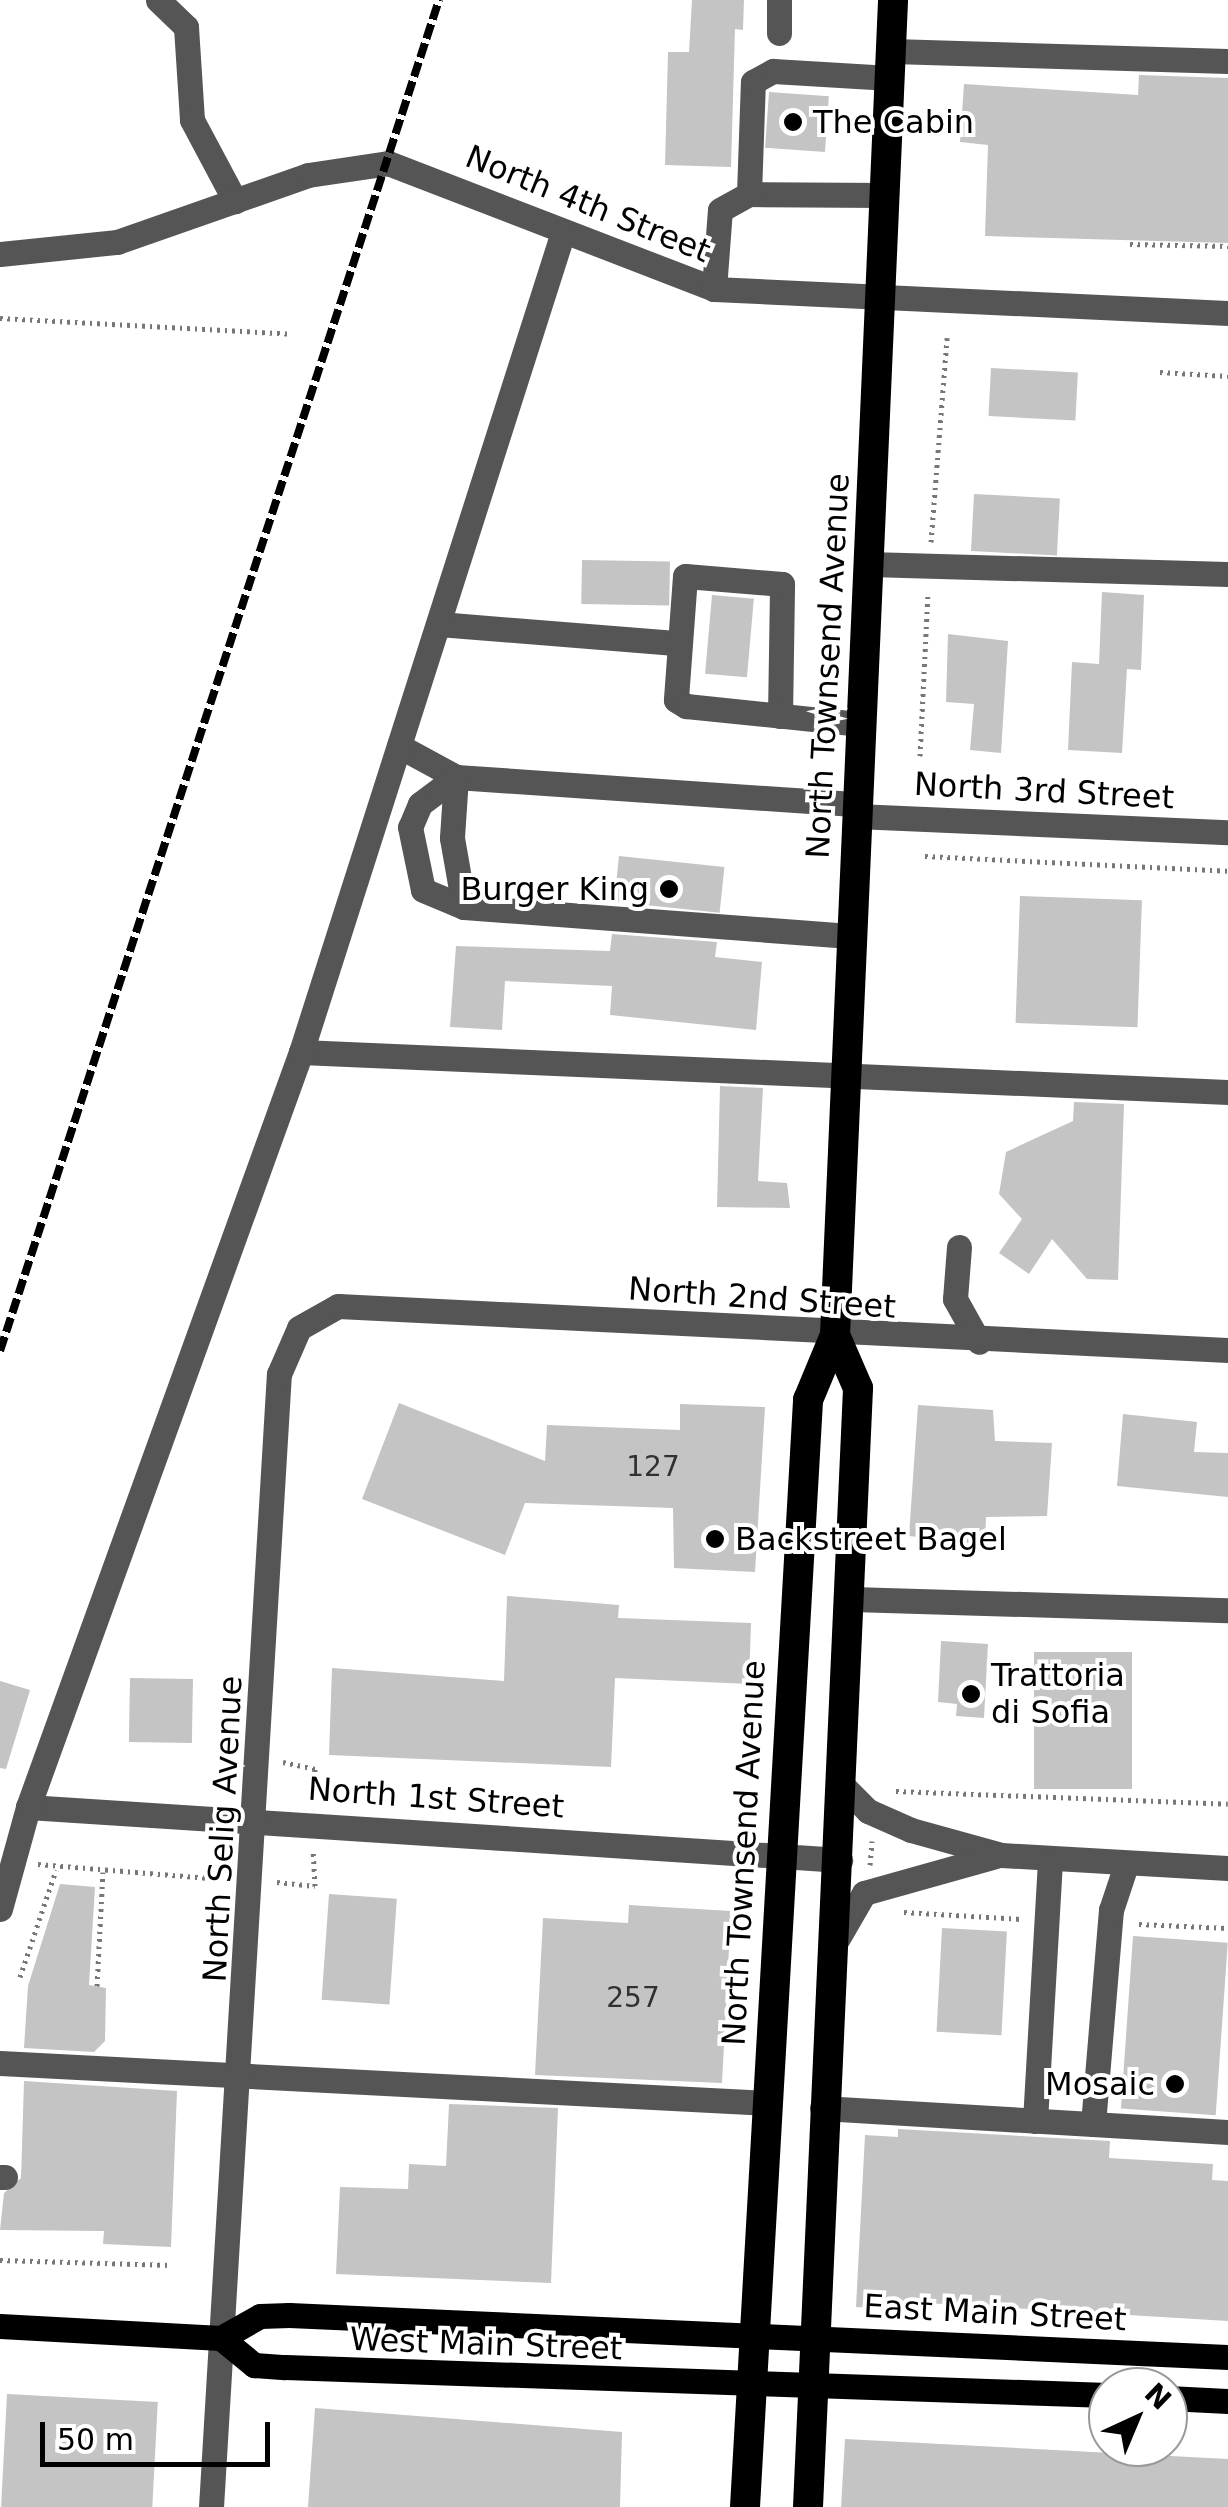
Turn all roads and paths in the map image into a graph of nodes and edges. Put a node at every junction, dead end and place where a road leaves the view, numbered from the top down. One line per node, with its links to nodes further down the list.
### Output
1 (158, 0): 9 (street)
2 (779, 0): 4 (street)
3 (894, 0): 6 (highway, North Townsend Avenue)
4 (779, 32)
5 (1228, 60): 6 (street)
6 (891, 64): 7 (street); 8 (highway, North Townsend Avenue)
7 (749, 194): 8 (street); 14 (street)
8 (886, 195): 15 (highway, North Townsend Avenue)
9 (235, 201): 10 (street, North 4th Street); 13 (street, North 4th Street)
10 (563, 232): 14 (street, North 4th Street); 26 (street)
11 (1130, 244): 12 (path)
12 (1228, 246)
13 (0, 254)
14 (714, 289): 15 (street, North 4th Street)
15 (880, 301): 16 (street, North 4th Street); 23 (highway, North Townsend Avenue)
16 (1228, 313)
17 (0, 318): 18 (path)
18 (292, 334)
19 (947, 338): 22 (path)
20 (1160, 372): 21 (path)
21 (1228, 376)
22 (931, 540)
23 (869, 564): 24 (street); 29 (highway, North Townsend Avenue)
24 (930, 568): 25 (street); 31 (path)
25 (1228, 574)
26 (439, 624): 27 (street); 30 (street)
27 (676, 643): 28 (street); 28 (street)
28 (780, 716): 29 (street)
29 (861, 724): 33 (highway, North Townsend Avenue)
30 (400, 746): 32 (street); 39 (street)
31 (920, 756)
32 (456, 777): 33 (street, North 3rd Street); 37 (street); 37 (street)
33 (856, 810): 34 (street, North 3rd Street); 38 (highway, North Townsend Avenue)
34 (1228, 832)
35 (924, 856): 36 (path)
36 (1228, 871)
37 (464, 908): 38 (street)
38 (850, 936): 40 (highway, North Townsend Avenue)
39 (301, 1052): 40 (street); 52 (street)
40 (844, 1077): 41 (street); 44 (highway, North Townsend Avenue)
41 (1228, 1092)
42 (959, 1247): 45 (street)
43 (299, 1328): 44 (street, North 2nd Street); 53 (street, North Selig Avenue)
44 (835, 1335): 45 (street, North 2nd Street); 47 (highway, North Townsend Avenue); 55 (highway, North Townsend Avenue)
45 (978, 1342): 46 (street, North 2nd Street)
46 (1228, 1350)
47 (852, 1599): 48 (street); 49 (highway, North Townsend Avenue)
48 (1228, 1610)
49 (839, 1782): 56 (street); 58 (highway, North Townsend Avenue)
50 (886, 1791): 51 (path)
51 (1228, 1804)
52 (28, 1807): 53 (street, North 1st Street); 64 (street)
53 (258, 1818): 55 (street, North 1st Street); 62 (street, North Selig Avenue)
54 (874, 1828): 58 (path)
55 (776, 1856): 58 (street, North 1st Street); 70 (highway, North Townsend Avenue)
56 (1001, 1856): 57 (street); 65 (street)
57 (1050, 1860): 59 (street); 72 (street)
58 (855, 1864): 65 (highway, North Townsend Avenue)
59 (1126, 1865): 60 (street); 73 (street)
60 (1228, 1868)
61 (104, 1872): 62 (path); 66 (path); 67 (path)
62 (252, 1880): 63 (path); 69 (street, North Selig Avenue)
63 (315, 1886)
64 (0, 1909)
65 (834, 1948): 71 (highway, North Townsend Avenue)
66 (20, 1977)
67 (97, 1986)
68 (0, 2063): 69 (street)
69 (242, 2080): 70 (street); 80 (street, North Selig Avenue)
70 (768, 2103): 78 (highway, North Townsend Avenue)
71 (822, 2108): 72 (street); 79 (highway, North Townsend Avenue)
72 (1035, 2121): 73 (street)
73 (1093, 2124): 74 (street)
74 (1228, 2132)
75 (0, 2260): 76 (path)
76 (171, 2265)
77 (0, 2326): 80 (main road, West Main Street)
78 (760, 2332): 79 (main road, East Main Street); 80 (main road, West Main Street); 82 (highway, North Townsend Avenue)
79 (817, 2336): 81 (main road, East Main Street); 83 (highway, North Townsend Avenue)
80 (221, 2338): 82 (main road, West Main Street); 87 (street, North Selig Avenue)
81 (1228, 2357)
82 (757, 2381): 83 (main road); 88 (highway, North Townsend Avenue)
83 (814, 2382): 84 (main road); 89 (highway, North Townsend Avenue)
84 (1088, 2394)
85 (1188, 2399): 86 (main road)
86 (1228, 2401)
87 (211, 2507)
88 (745, 2507)
89 (808, 2507)

